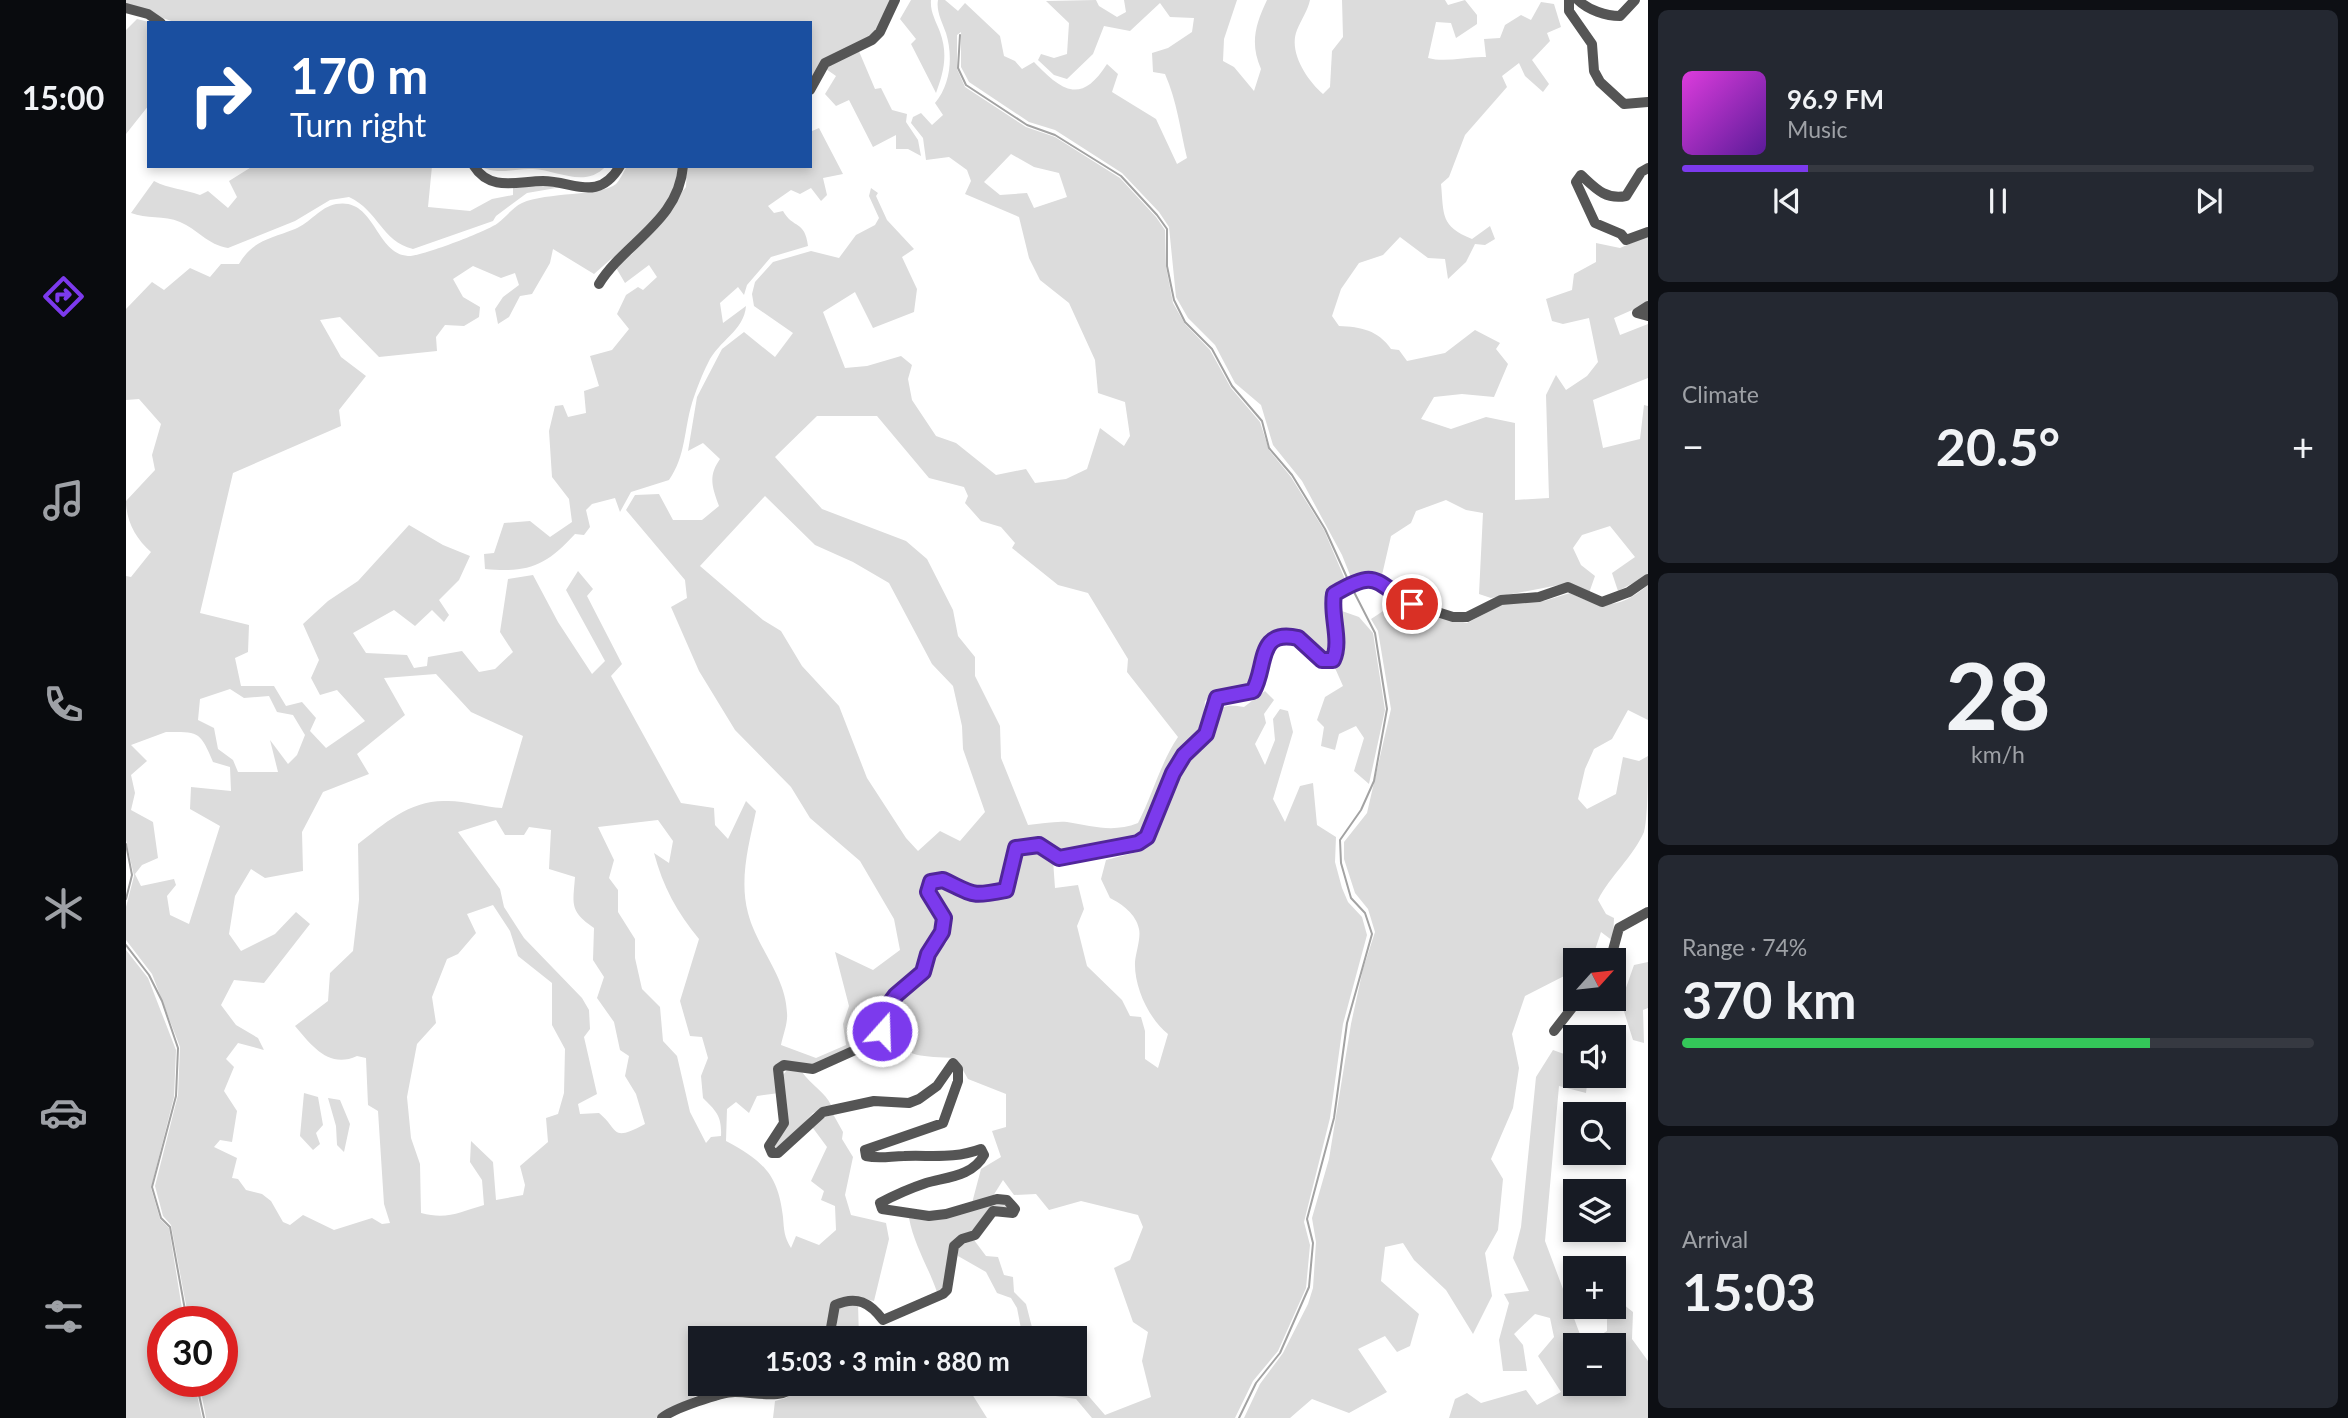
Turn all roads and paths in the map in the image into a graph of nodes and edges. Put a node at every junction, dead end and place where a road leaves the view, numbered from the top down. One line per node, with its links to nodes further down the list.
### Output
1 (895, 0): 7 (street)
2 (1569, 0): 8 (street)
3 (1578, 0): 4 (street)
4 (1635, 0)
5 (126, 8): 6 (street)
6 (158, 21)
7 (812, 86)
8 (1648, 102)
9 (475, 168): 10 (street)
10 (618, 168)
11 (683, 168): 14 (street)
12 (1648, 168): 13 (street)
13 (1648, 232)
14 (599, 284)
15 (1648, 306): 16 (street)
16 (1648, 316)
17 (1648, 579): 22 (street)
18 (1648, 912): 19 (street)
19 (1614, 948)
20 (1569, 1012): 21 (street)
21 (1555, 1031)
22 (831, 1326)
23 (719, 1396): 24 (street)
24 (662, 1418)

